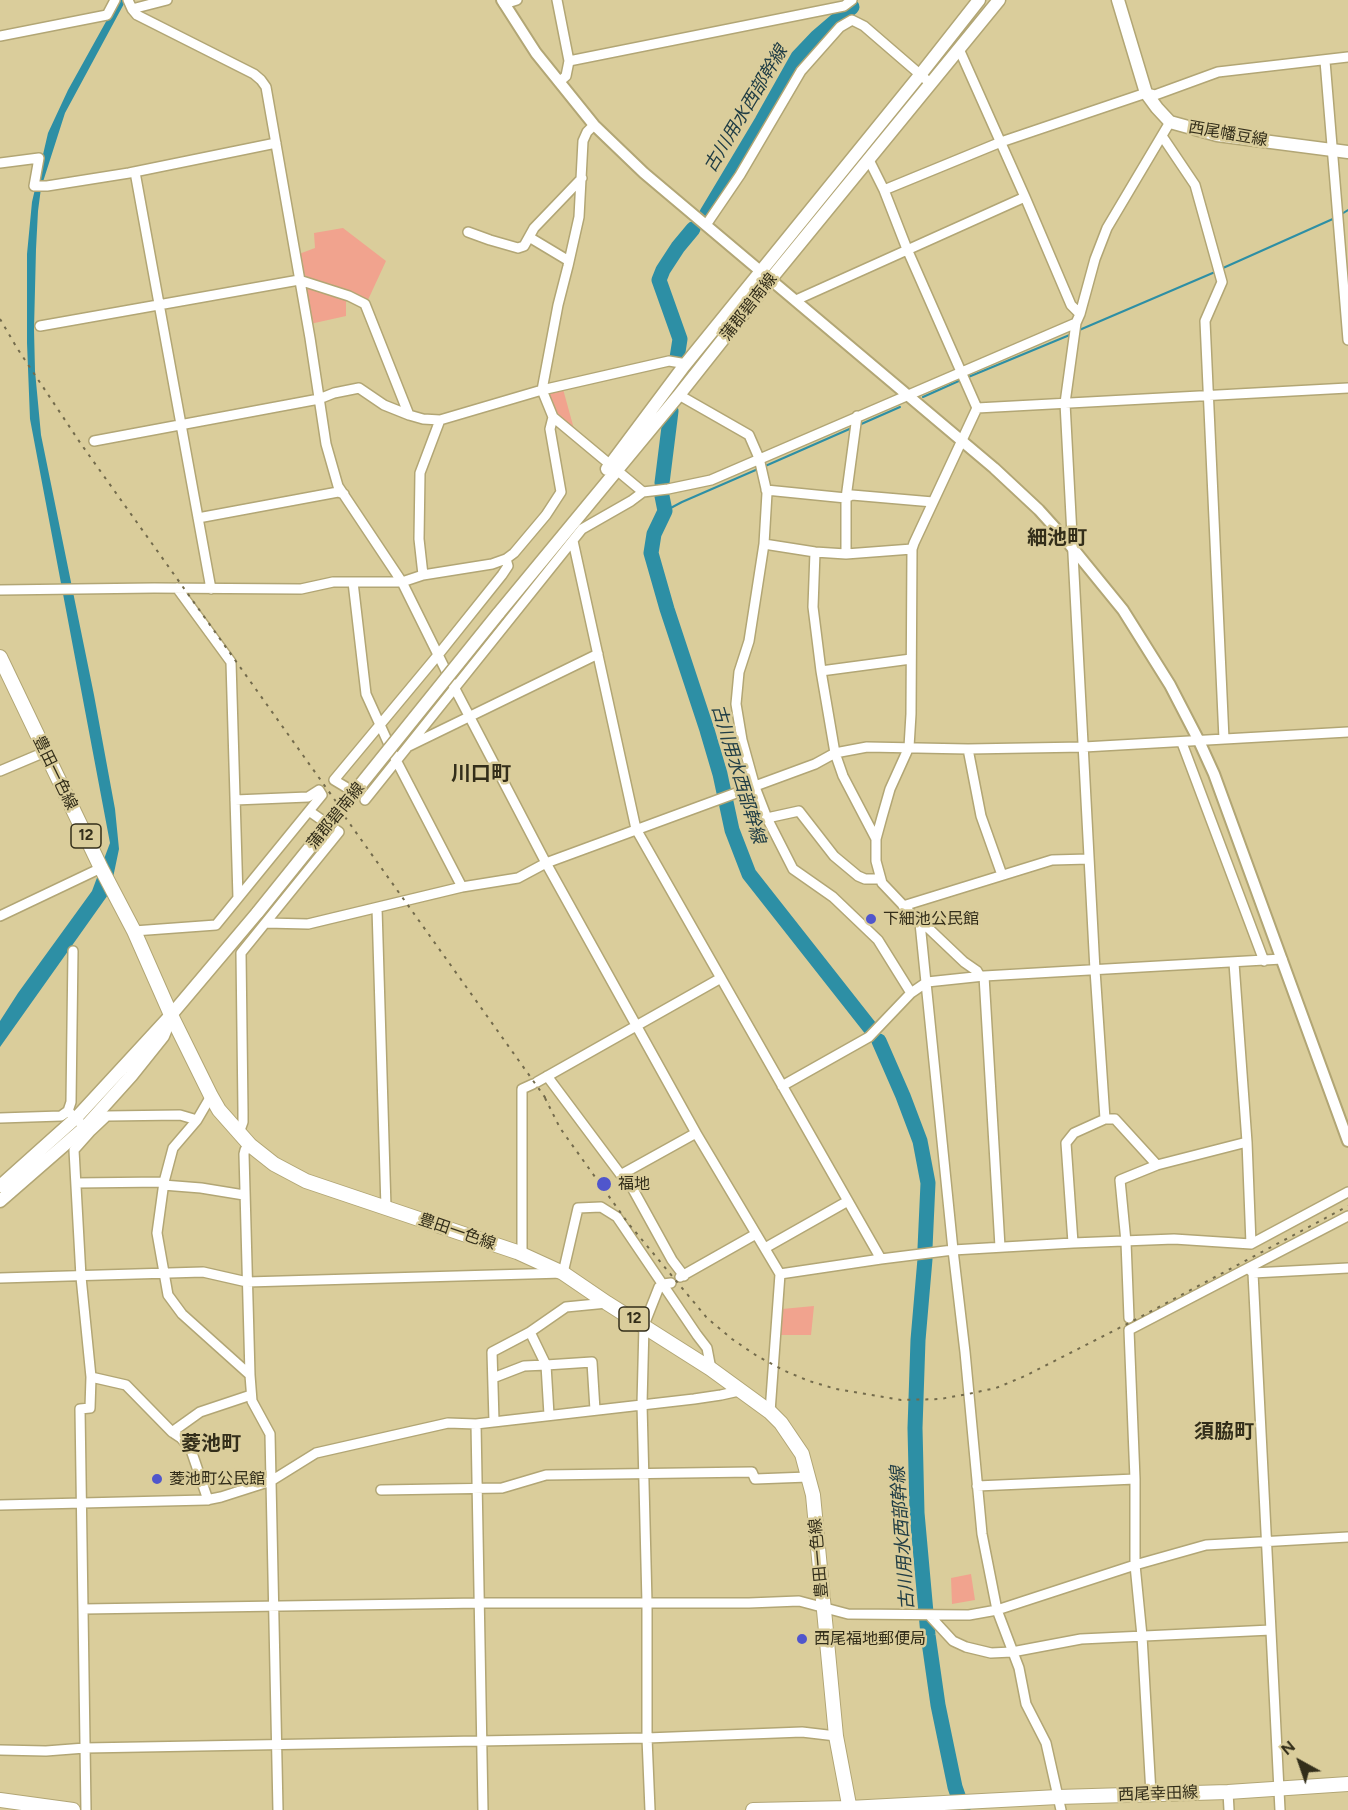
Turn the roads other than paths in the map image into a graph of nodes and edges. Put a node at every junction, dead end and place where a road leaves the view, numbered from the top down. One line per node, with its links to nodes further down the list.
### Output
1 (115, 0): 11 (street)
2 (167, 0): 10 (street)
3 (517, 0): 9 (street)
4 (557, 0): 15 (street)
5 (852, 0): 15 (street)
6 (979, 0): 16 (main road, 蒲郡碧南線)
7 (999, 0): 12 (main road, 蒲郡碧南線)
8 (1122, 1): 19 (main road, 西尾幡豆線)
9 (503, 2): 17 (street)
10 (129, 3): 24 (street)
11 (0, 36)
12 (959, 49): 18 (main road, 蒲郡碧南線); 23 (street)
13 (1348, 57): 14 (street)
14 (1325, 61): 19 (street); 25 (street)
15 (569, 62): 17 (street)
16 (920, 75): 18 (street); 33 (street); 38 (main road, 蒲郡碧南線)
17 (559, 82): 21 (street)
18 (930, 84): 27 (main road, 蒲郡碧南線)
19 (1146, 93): 20 (main road, 西尾幡豆線); 23 (street)
20 (1170, 122): 22 (street); 25 (main road, 西尾幡豆線)
21 (594, 125): 30 (street); 33 (street)
22 (1162, 136): 43 (street); 52 (street)
23 (1001, 142): 31 (street); 32 (street)
24 (276, 144): 29 (street); 39 (street)
25 (1332, 150): 26 (main road, 西尾幡豆線); 45 (street)
26 (1348, 152)
27 (869, 160): 31 (street); 40 (main road, 蒲郡碧南線)
28 (0, 163): 29 (street)
29 (135, 172): 42 (street)
30 (582, 178): 35 (street); 37 (street)
31 (884, 190): 36 (street)
32 (1025, 197): 36 (street); 43 (street)
33 (706, 225): 38 (street)
34 (468, 232): 35 (street)
35 (529, 237): 37 (street)
36 (908, 249): 41 (street); 47 (street)
37 (569, 261): 49 (street)
38 (760, 271): 40 (street); 46 (main road, 蒲郡碧南線)
39 (299, 280): 42 (street); 53 (street); 56 (street)
40 (770, 280): 41 (street); 50 (main road, 蒲郡碧南線)
41 (796, 300): 51 (street)
42 (160, 306): 44 (street); 60 (street)
43 (1077, 321): 47 (street); 54 (street)
44 (40, 326)
45 (1348, 340)
46 (684, 366): 49 (street); 64 (main road, 蒲郡碧南線)
47 (964, 376): 51 (street); 55 (street)
48 (1348, 388): 52 (street)
49 (542, 390): 57 (street); 59 (street)
50 (679, 395): 63 (street); 64 (main road, 蒲郡碧南線)
51 (906, 395): 58 (street); 62 (street)
52 (1208, 396): 54 (street); 93 (street)
53 (319, 399): 56 (street); 60 (street); 67 (street)
54 (1065, 403): 55 (street); 73 (street)
55 (978, 408): 62 (street)
56 (409, 415): 59 (street)
57 (553, 417): 64 (street); 77 (street)
58 (857, 418): 63 (street); 68 (street)
59 (440, 420): 78 (street)
60 (180, 424): 61 (street); 70 (street)
61 (94, 441)
62 (962, 442): 69 (street); 73 (street)
63 (759, 460): 65 (street); 66 (street)
64 (613, 468): 66 (street); 122 (main road, 蒲郡碧南線, bridge)
65 (766, 490): 68 (street); 72 (street)
66 (643, 492): 71 (street)
67 (344, 494): 70 (street); 80 (street)
68 (846, 498): 69 (street); 76 (street)
69 (933, 502): 74 (street)
70 (198, 518): 82 (street)
71 (573, 541): 84 (street); 89 (street)
72 (764, 544): 75 (street); 104 (street)
73 (1073, 548): 94 (street); 98 (street)
74 (912, 549): 76 (street); 87 (street)
75 (815, 552): 76 (street); 88 (street)
76 (846, 554)
77 (506, 559): 78 (street); 85 (street)
78 (423, 575): 80 (street)
79 (353, 582): 80 (street); 82 (street); 91 (street)
80 (402, 582): 85 (street)
81 (177, 588): 82 (street); 83 (street); 106 (street)
82 (210, 589)
83 (0, 590)
84 (598, 654): 90 (street); 110 (street)
85 (438, 655): 89 (street); 91 (street)
86 (0, 657): 100 (main road, 豊田一色線 / 12)
87 (911, 659): 88 (street); 97 (street)
88 (820, 671): 101 (street)
89 (454, 687): 90 (street); 96 (street)
90 (470, 717): 96 (street); 113 (street)
91 (380, 726): 102 (street); 105 (street)
92 (1348, 732): 93 (street)
93 (1224, 739): 94 (street)
94 (1199, 741): 95 (street); 126 (street)
95 (1182, 743): 98 (street); 127 (street)
96 (406, 747): 102 (street)
97 (909, 747): 99 (street); 101 (street); 111 (street)
98 (1084, 747): 99 (street); 112 (street)
99 (968, 749): 115 (street)
100 (45, 752): 103 (street); 114 (main road, 豊田一色線 / 12)
101 (836, 753): 104 (street); 111 (street)
102 (396, 760): 107 (street); 117 (street)
103 (0, 771)
104 (755, 787): 109 (street); 110 (street)
105 (349, 789)
106 (235, 800): 108 (street); 118 (street)
107 (365, 800)
108 (309, 811): 118 (street); 122 (street)
109 (767, 818): 116 (street); 133 (street)
110 (636, 829): 113 (street); 131 (street)
111 (876, 839): 116 (street)
112 (1089, 859): 115 (street); 129 (street)
113 (546, 863): 117 (street); 135 (street)
114 (101, 868): 121 (street); 124 (main road, 豊田一色線 / 12)
115 (1002, 875): 119 (street)
116 (880, 879): 119 (street)
117 (462, 887): 120 (street)
118 (238, 898): 124 (street)
119 (903, 906): 123 (street)
120 (376, 908): 122 (street); 157 (street)
121 (0, 916)
122 (262, 917): 134 (main road, 蒲郡碧南線); 143 (street)
123 (920, 923): 130 (street); 132 (street)
124 (134, 931): 134 (main road, 豊田一色線 / 12)
125 (74, 951): 142 (street)
126 (1282, 959): 127 (street); 145 (street)
127 (1264, 961): 128 (street)
128 (1234, 963): 129 (street); 146 (street)
129 (1095, 970): 130 (street); 140 (street)
130 (982, 976): 132 (street); 163 (street)
131 (721, 978): 135 (street); 137 (street)
132 (927, 982): 133 (street); 165 (street)
133 (911, 993): 137 (street)
134 (171, 1015): 138 (main road, 豊田一色線 / 12); 142 (main road, 蒲郡碧南線)
135 (637, 1026): 136 (street); 144 (street)
136 (547, 1076): 149 (street); 166 (street)
137 (782, 1086): 156 (street)
138 (211, 1096): 141 (street); 143 (main road, 豊田一色線 / 12)
139 (0, 1118): 142 (street)
140 (1105, 1119): 148 (street); 161 (street)
141 (197, 1120): 142 (street); 151 (street)
142 (80, 1122): 150 (street); 152 (main road, 蒲郡碧南線); 155 (main road, 蒲郡碧南線)
143 (239, 1133): 147 (main road, 豊田一色線 / 12)
144 (696, 1133): 149 (street); 159 (street)
145 (1348, 1141)
146 (1246, 1142): 148 (street); 162 (street)
147 (250, 1145): 154 (street); 157 (main road, 豊田一色線 / 12)
148 (1157, 1165): 160 (street)
149 (624, 1173): 175 (street)
150 (76, 1183): 151 (street); 173 (street)
151 (164, 1184): 154 (street); 171 (street)
152 (0, 1186)
153 (1348, 1192): 162 (street)
154 (244, 1195): 176 (street)
155 (0, 1201)
156 (848, 1201): 164 (street); 167 (street)
157 (386, 1208): 166 (main road, 豊田一色線 / 12)
158 (1348, 1216): 169 (street)
159 (756, 1234): 164 (street); 175 (street)
160 (1126, 1242): 161 (street); 162 (street); 178 (street)
161 (1073, 1243): 163 (street)
162 (1251, 1245)
163 (999, 1247): 165 (street)
164 (765, 1248): 172 (street)
165 (953, 1250): 167 (street); 199 (street)
166 (522, 1254): 170 (main road, 豊田一色線 / 12)
167 (881, 1259): 172 (street)
168 (1348, 1268): 169 (street)
169 (1251, 1271): 197 (street); 206 (street)
170 (563, 1273): 175 (street); 176 (street); 177 (main road, 豊田一色線 / 12)
171 (164, 1274): 173 (street); 176 (street); 183 (street)
172 (780, 1274): 190 (street)
173 (81, 1277): 174 (street); 184 (street)
174 (0, 1278)
175 (674, 1280): 179 (street); 182 (street)
176 (247, 1282): 183 (street)
177 (607, 1303): 179 (main road, 豊田一色線 / 12); 180 (street)
178 (1129, 1318)
179 (644, 1325): 182 (main road, 豊田一色線 / 12); 188 (street)
180 (530, 1332): 181 (street); 185 (street)
181 (546, 1365): 185 (street); 189 (street); 191 (street)
182 (711, 1369): 186 (main road, 豊田一色線 / 12)
183 (250, 1375): 187 (street)
184 (91, 1377): 194 (street); 203 (street)
185 (493, 1378): 192 (street)
186 (739, 1391): 188 (street); 190 (main road, 豊田一色線 / 12)
187 (251, 1395): 194 (street); 198 (street)
188 (642, 1404): 189 (street); 195 (street)
189 (595, 1410): 191 (street)
190 (770, 1412): 196 (main road, 豊田一色線 / 12)
191 (549, 1415): 192 (street)
192 (494, 1422): 193 (street)
193 (476, 1424): 198 (street); 200 (street)
194 (172, 1432): 202 (street)
195 (644, 1473): 196 (street); 200 (street); 209 (street)
196 (808, 1477): 212 (main road, 豊田一色線 / 12)
197 (1135, 1479): 199 (street); 207 (street)
198 (271, 1481): 202 (street); 210 (street)
199 (977, 1486): 213 (street)
200 (477, 1488): 201 (street); 208 (street)
201 (381, 1490)
202 (207, 1500): 203 (street)
203 (81, 1503): 204 (street); 211 (street)
204 (0, 1505)
205 (1348, 1537): 206 (street)
206 (1267, 1541): 207 (street); 215 (street)
207 (1136, 1565): 213 (street); 216 (street)
208 (480, 1603): 209 (street); 210 (street); 220 (street)
209 (647, 1603): 212 (street); 219 (street)
210 (273, 1606): 211 (street); 221 (street)
211 (83, 1609): 222 (street)
212 (824, 1609): 214 (street); 218 (main road, 豊田一色線 / 12)
213 (997, 1610): 214 (street); 217 (street)
214 (929, 1615): 217 (street)
215 (1271, 1630): 216 (street); 225 (street)
216 (1142, 1636): 217 (street); 227 (street)
217 (1012, 1653): 229 (street)
218 (836, 1736): 219 (street); 230 (main road, 豊田一色線 / 12)
219 (647, 1738): 220 (street); 235 (street)
220 (482, 1740): 221 (street); 234 (street)
221 (276, 1744): 222 (street); 233 (street)
222 (85, 1748): 223 (street); 232 (street)
223 (0, 1750)
224 (1348, 1784): 225 (main road, 西尾幸田線)
225 (1279, 1789): 226 (main road, 西尾幸田線); 238 (street)
226 (1228, 1792): 227 (main road, 西尾幸田線); 237 (street)
227 (1151, 1794): 229 (main road, 西尾幸田線)
228 (0, 1800): 231 (main road)
229 (1059, 1804): 230 (main road, 西尾幸田線)
230 (849, 1809): 236 (main road, 西尾幸田線)
231 (73, 1810)
232 (86, 1810)
233 (278, 1810)
234 (483, 1810)
235 (650, 1810)
236 (753, 1810)
237 (1229, 1810)
238 (1280, 1810)

